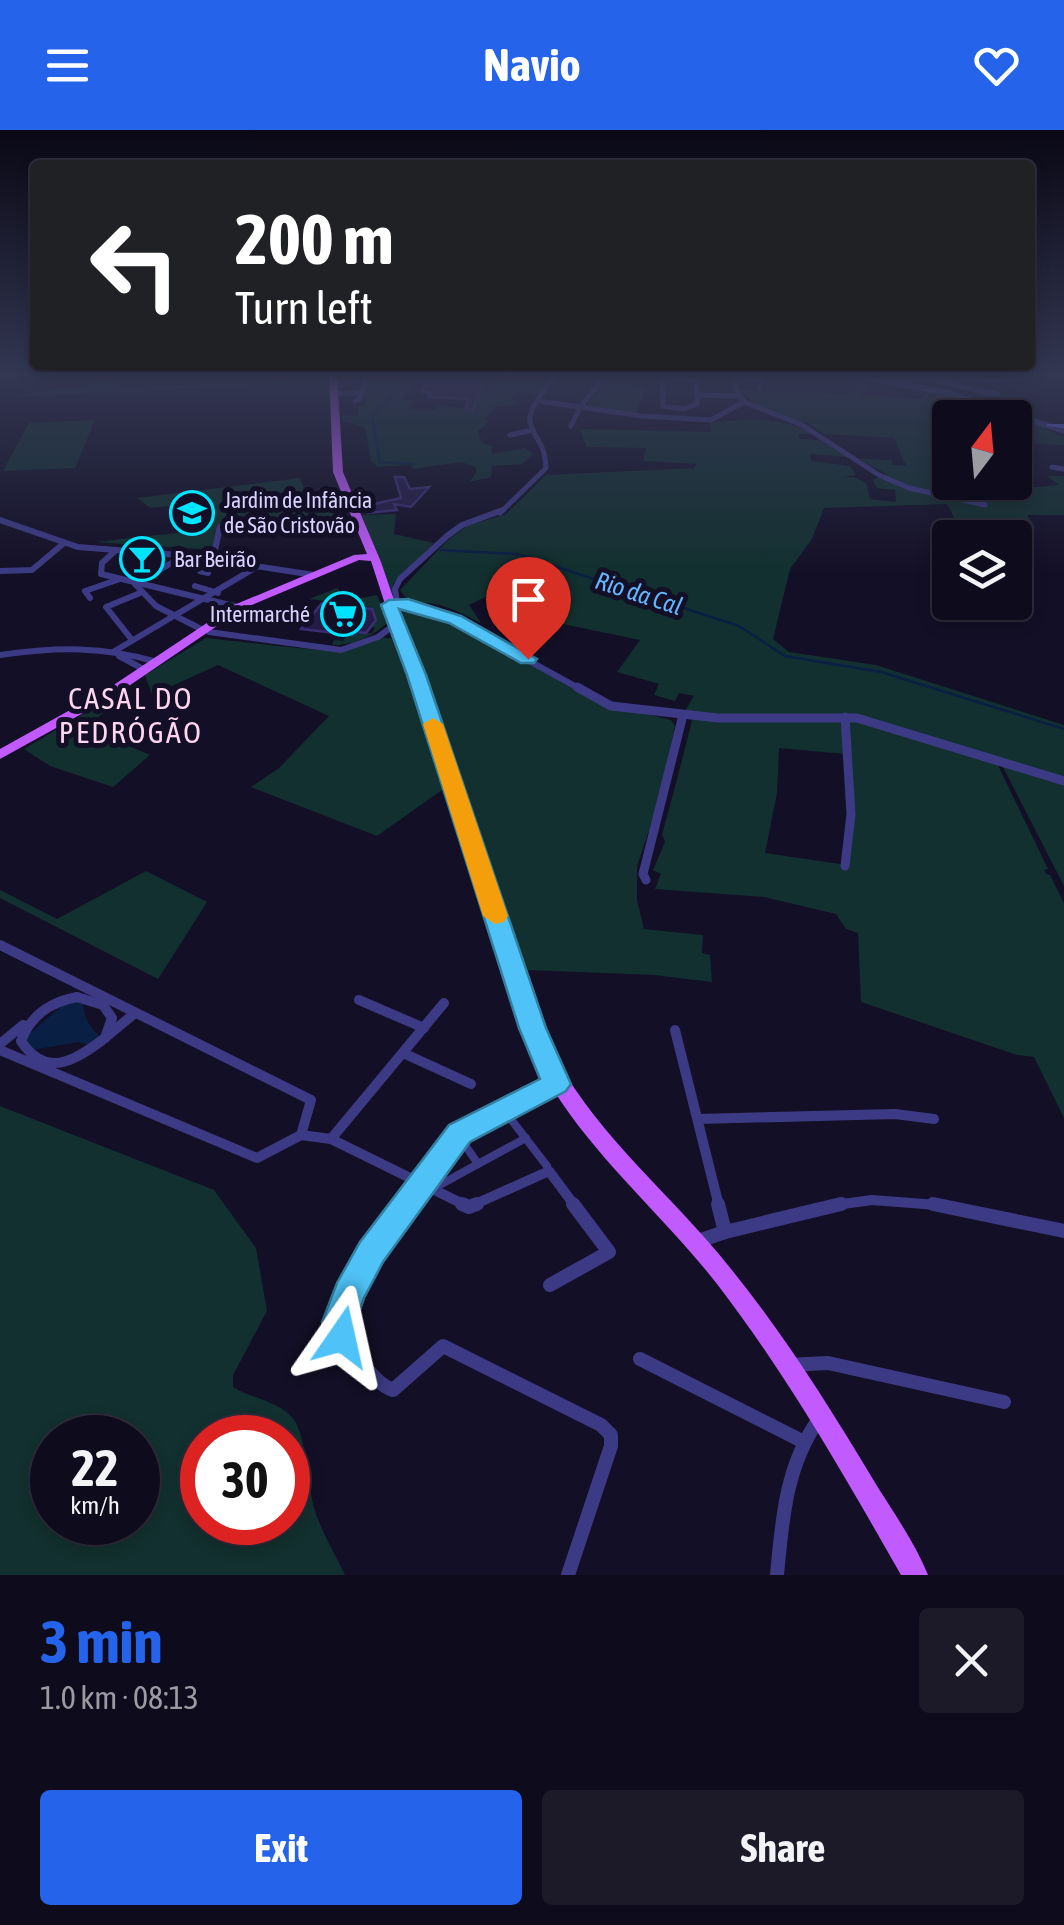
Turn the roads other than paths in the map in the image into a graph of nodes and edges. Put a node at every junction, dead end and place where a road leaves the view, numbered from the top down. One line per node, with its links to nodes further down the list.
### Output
1 (336, 440): 13 (main road)
2 (540, 440): 27 (street)
3 (826, 440): 6 (street)
4 (1052, 467): 5 (street)
5 (1064, 469)
6 (985, 506)
7 (0, 520): 9 (street)
8 (256, 529): 12 (street)
9 (64, 543): 10 (street); 15 (street)
10 (116, 550): 11 (street); 18 (street)
11 (185, 555): 12 (street); 19 (street)
12 (215, 559): 14 (street); 16 (street)
13 (366, 564): 17 (main road); 27 (main road)
14 (258, 566): 17 (street); 22 (street)
15 (0, 571)
16 (208, 573)
17 (314, 575): 25 (main road)
18 (117, 580): 19 (street); 23 (street)
19 (135, 584): 21 (street); 24 (street)
20 (195, 586): 22 (street)
21 (140, 592): 26 (street); 30 (street)
22 (218, 593): 24 (street)
23 (90, 598)
24 (208, 598): 25 (street); 26 (street)
25 (241, 606): 28 (main road)
26 (173, 616): 28 (street); 30 (street)
27 (397, 617): 29 (street); 29 (street); 34 (street); 57 (main road)
28 (211, 632): 29 (street); 33 (main road)
29 (378, 637)
30 (132, 640): 31 (street)
31 (113, 652): 32 (street); 33 (street); 33 (street)
32 (0, 655)
33 (151, 666): 36 (main road)
34 (683, 715): 35 (street); 39 (street)
35 (844, 717): 37 (street); 38 (street)
36 (0, 755)
37 (1064, 782)
38 (845, 866)
39 (646, 880)
40 (0, 945): 41 (street)
41 (75, 983): 42 (street); 45 (street)
42 (102, 1000): 45 (street); 46 (street); 50 (street)
43 (359, 1000): 48 (street)
44 (444, 1003): 48 (street)
45 (40, 1011): 47 (street)
46 (135, 1013): 50 (street); 61 (street)
47 (29, 1020): 51 (street); 54 (street)
48 (424, 1028): 53 (street)
49 (676, 1030): 59 (street)
50 (104, 1040): 52 (street)
51 (0, 1047): 54 (street)
52 (92, 1050): 54 (street); 55 (street)
53 (403, 1052): 56 (street); 63 (street)
54 (32, 1060): 55 (street)
55 (64, 1077): 61 (street)
56 (472, 1084)
57 (556, 1084): 67 (street); 71 (main road)
58 (506, 1113): 62 (street)
59 (698, 1119): 60 (street); 70 (street)
60 (934, 1119)
61 (301, 1135): 63 (street)
62 (526, 1138): 65 (street); 66 (street)
63 (330, 1139): 67 (street)
64 (463, 1142): 65 (street)
65 (478, 1164): 68 (street)
66 (546, 1166)
67 (422, 1184): 72 (street); 78 (street)
68 (438, 1186)
69 (1064, 1231): 70 (street)
70 (725, 1232): 71 (street)
71 (695, 1242): 74 (main road)
72 (550, 1286)
73 (640, 1360): 77 (street)
74 (786, 1366): 75 (street); 76 (main road)
75 (1004, 1402)
76 (819, 1419): 77 (street); 80 (main road)
77 (802, 1441): 79 (street)
78 (568, 1575)
79 (776, 1575)
80 (915, 1575)

